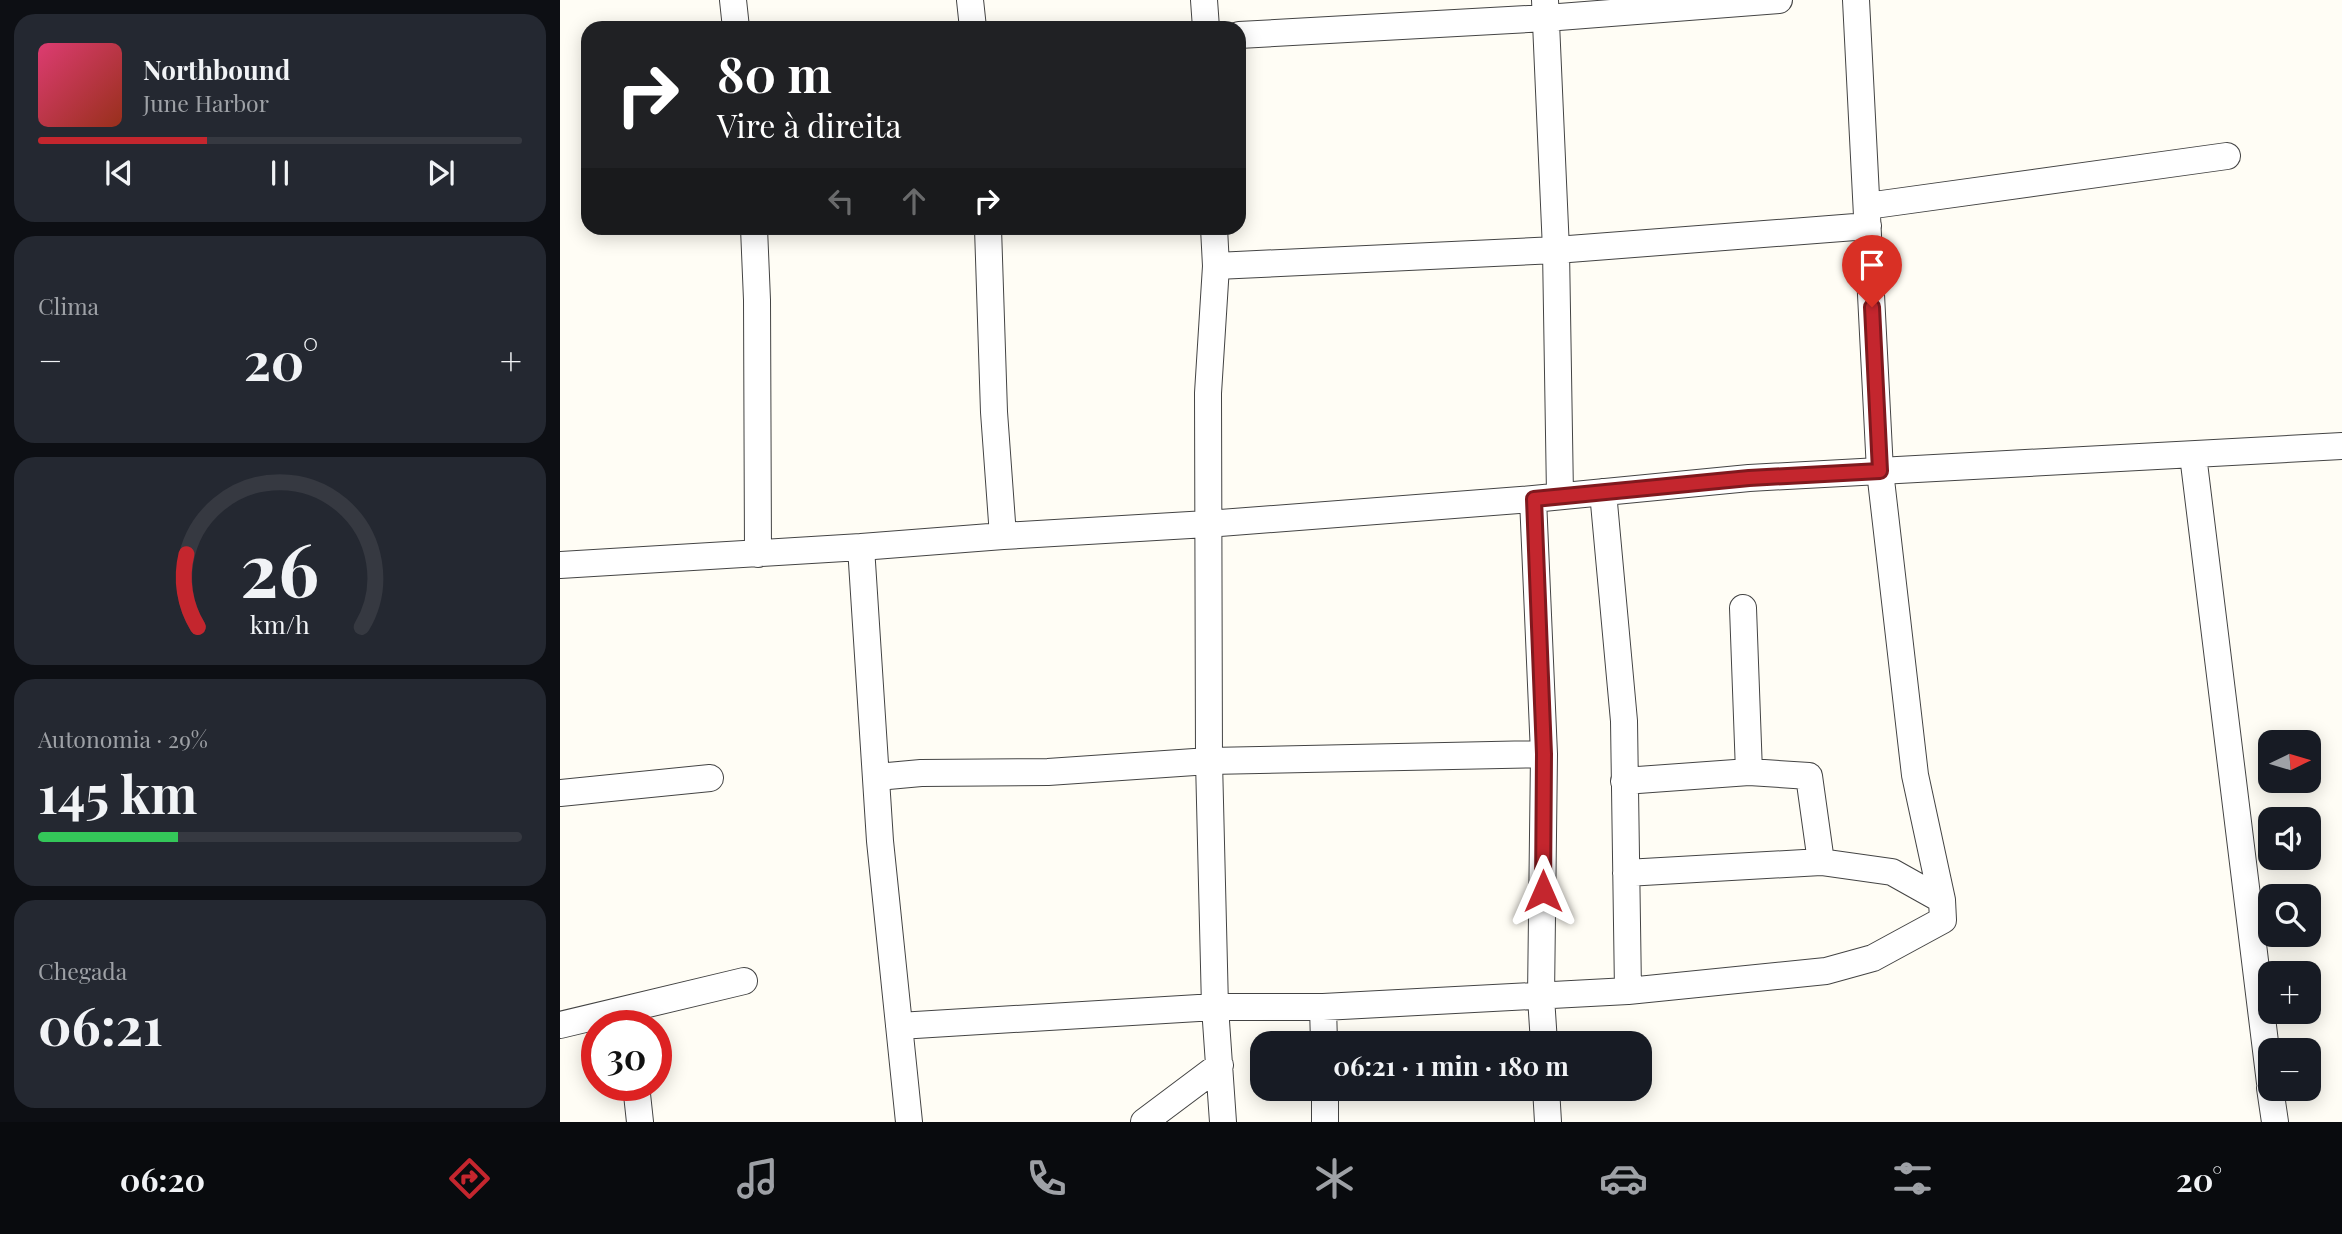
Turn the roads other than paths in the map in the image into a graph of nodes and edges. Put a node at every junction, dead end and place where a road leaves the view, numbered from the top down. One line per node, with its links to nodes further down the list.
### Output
1 (733, 0): 7 (street)
2 (970, 0): 8 (street)
3 (1205, 0): 9 (street)
4 (1779, 0): 6 (street)
5 (1856, 0): 12 (street)
6 (1546, 9): 10 (street); 16 (street)
7 (735, 21)
8 (972, 21)
9 (1206, 21)
10 (1246, 34)
11 (2227, 156): 12 (street)
12 (1868, 216): 16 (street); 20 (street)
13 (754, 235): 27 (street)
14 (988, 235): 25 (street)
15 (1214, 235): 17 (street)
16 (1556, 250): 17 (street); 22 (street)
17 (1216, 266): 24 (street)
18 (2342, 446): 19 (street)
19 (2193, 455): 20 (street); 51 (street)
20 (1880, 471): 21 (street); 39 (street)
21 (1602, 492): 22 (street); 35 (street)
22 (1560, 495): 23 (street)
23 (1534, 499): 24 (street); 30 (street)
24 (1207, 524): 25 (street); 31 (street)
25 (1003, 536): 26 (street)
26 (862, 547): 27 (street); 33 (street)
27 (758, 554): 28 (street)
28 (560, 565)
29 (1743, 608): 32 (street)
30 (1544, 754): 31 (street); 42 (street)
31 (1209, 761): 33 (street); 43 (street)
32 (1749, 772): 35 (street); 37 (street)
33 (877, 777): 48 (street)
34 (710, 778): 36 (street)
35 (1624, 781): 38 (street)
36 (560, 793)
37 (1821, 862): 38 (street); 39 (street)
38 (1626, 873): 41 (street)
39 (1942, 900): 41 (street)
40 (744, 981): 45 (street)
41 (1628, 991): 42 (street)
42 (1541, 997): 44 (street); 50 (street)
43 (1215, 1007): 44 (street); 48 (street); 52 (street)
44 (1323, 1007): 49 (street)
45 (649, 1010)
46 (581, 1023): 47 (street)
47 (560, 1026)
48 (898, 1026): 58 (street)
49 (1324, 1031)
50 (1543, 1031)
51 (2264, 1038)
52 (1220, 1065): 59 (street); 60 (street)
53 (638, 1101): 57 (street)
54 (1325, 1101): 61 (street)
55 (1547, 1101): 62 (street)
56 (2272, 1101): 63 (street)
57 (640, 1122)
58 (909, 1122)
59 (1144, 1122)
60 (1223, 1122)
61 (1325, 1122)
62 (1548, 1122)
63 (2275, 1122)

